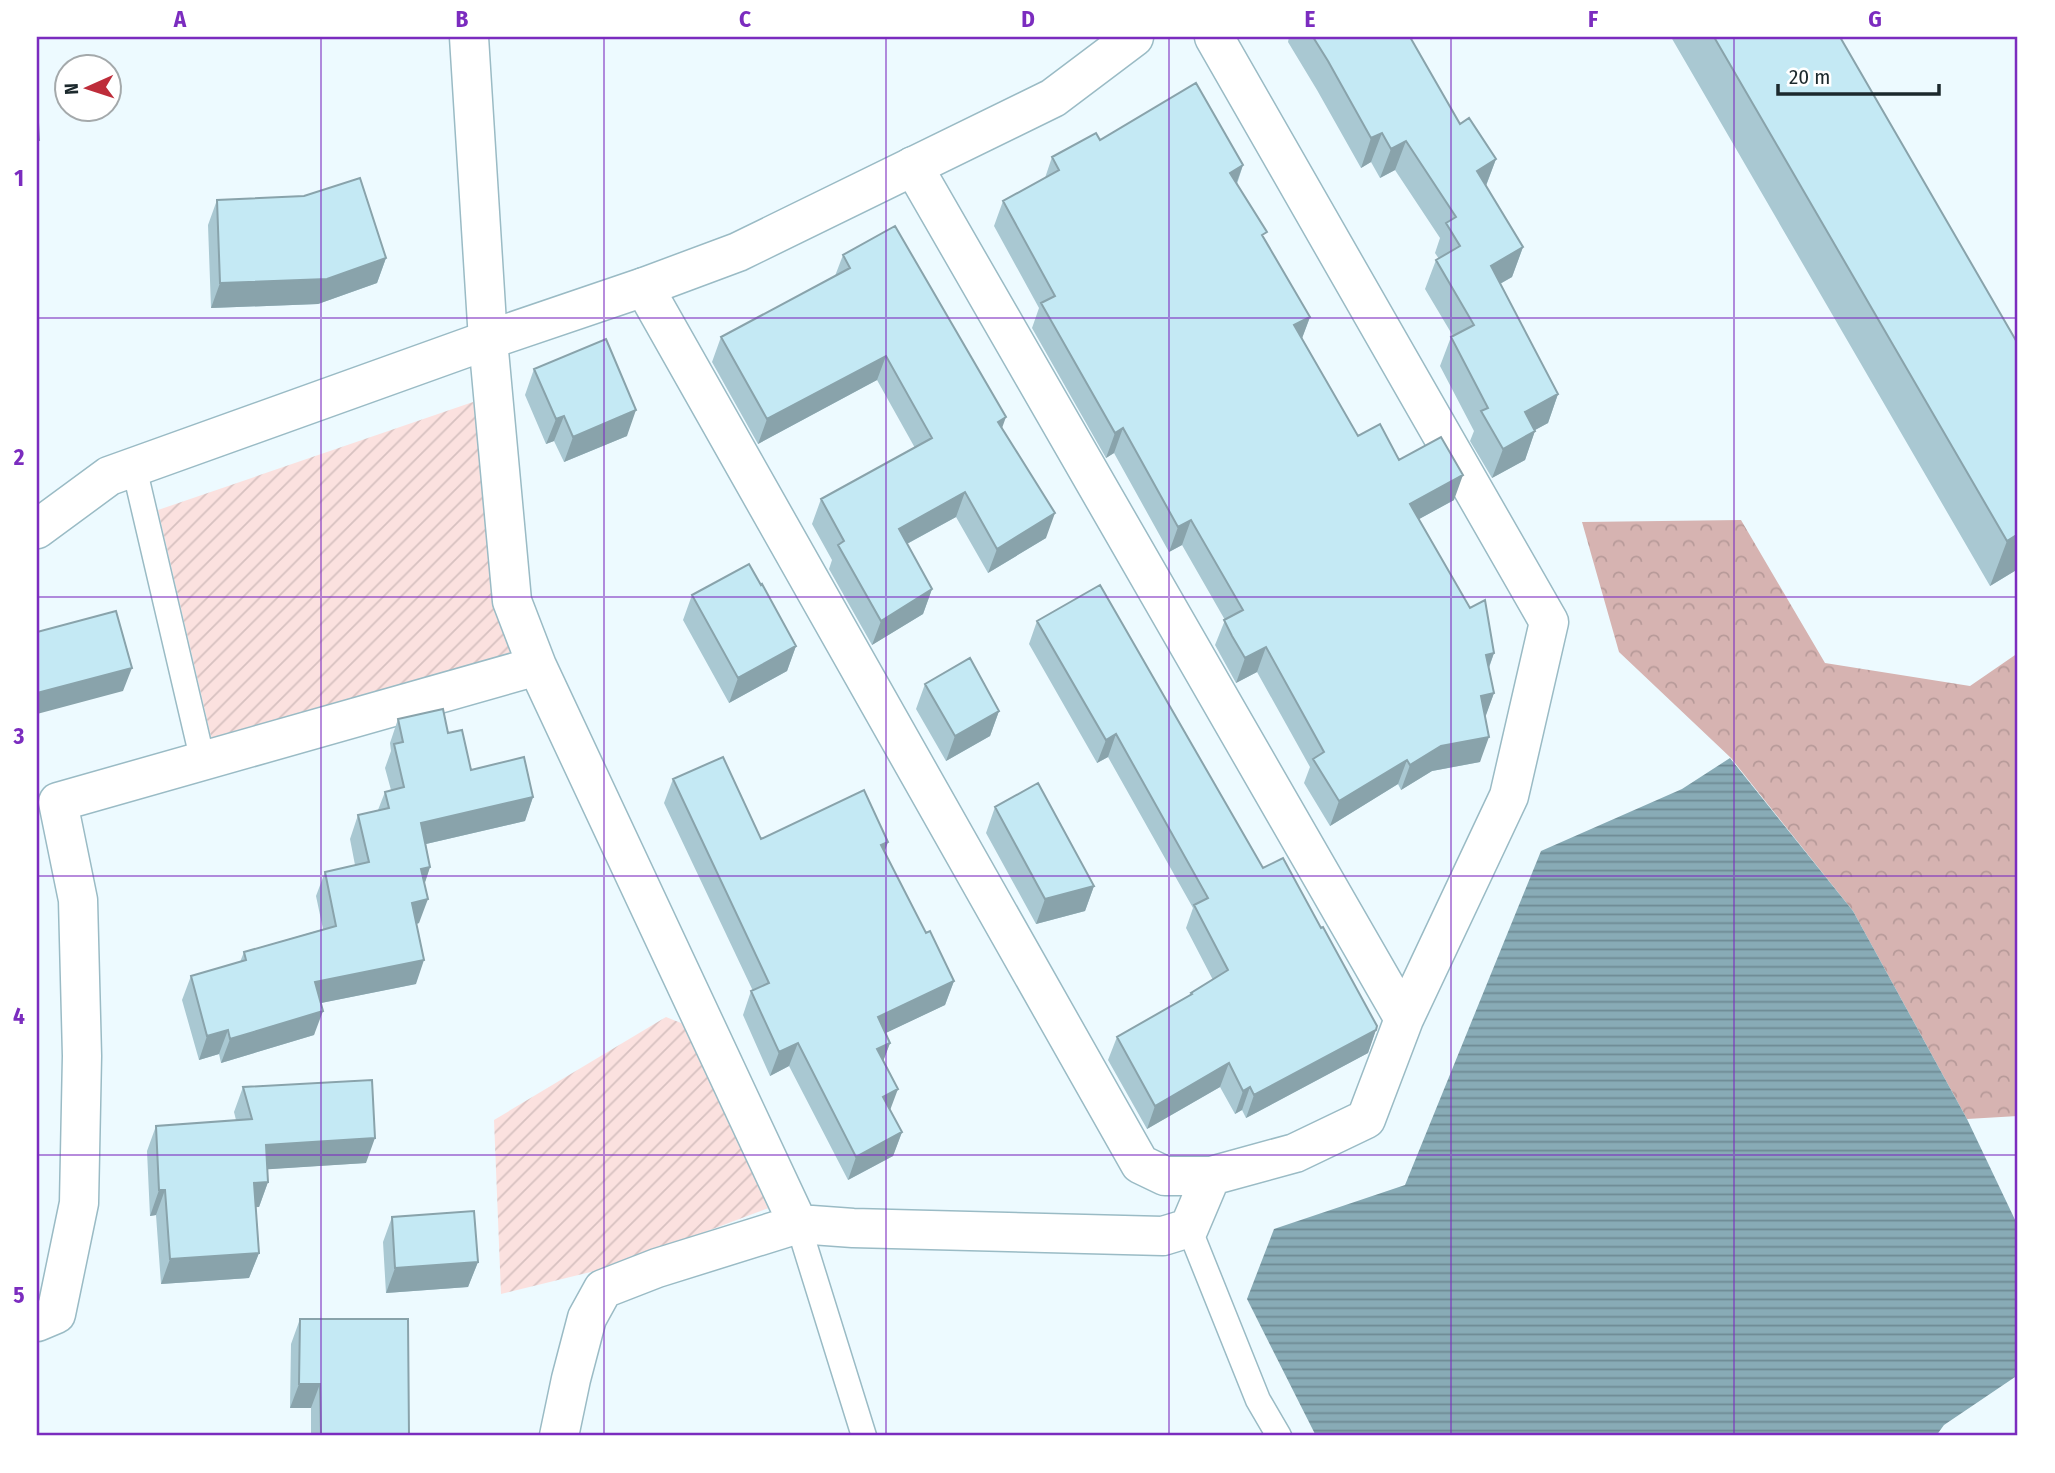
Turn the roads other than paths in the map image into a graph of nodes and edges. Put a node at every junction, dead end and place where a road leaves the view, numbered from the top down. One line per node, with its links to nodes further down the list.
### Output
1 (469, 37): 6 (street)
2 (1134, 37): 4 (street)
3 (1214, 37): 11 (street)
4 (913, 166): 5 (street); 11 (street)
5 (644, 287): 6 (street); 12 (street)
6 (488, 340): 7 (street); 9 (street)
7 (134, 467): 8 (street); 10 (lane)
8 (37, 529)
9 (537, 666): 10 (street); 13 (street)
10 (203, 762): 15 (street)
11 (1404, 1019): 12 (street)
12 (1211, 1176): 14 (street)
13 (798, 1224): 14 (street); 16 (street); 17 (lane)
14 (1189, 1228): 18 (lane)
15 (37, 1322)
16 (559, 1436)
17 (864, 1436)
18 (1279, 1436)

